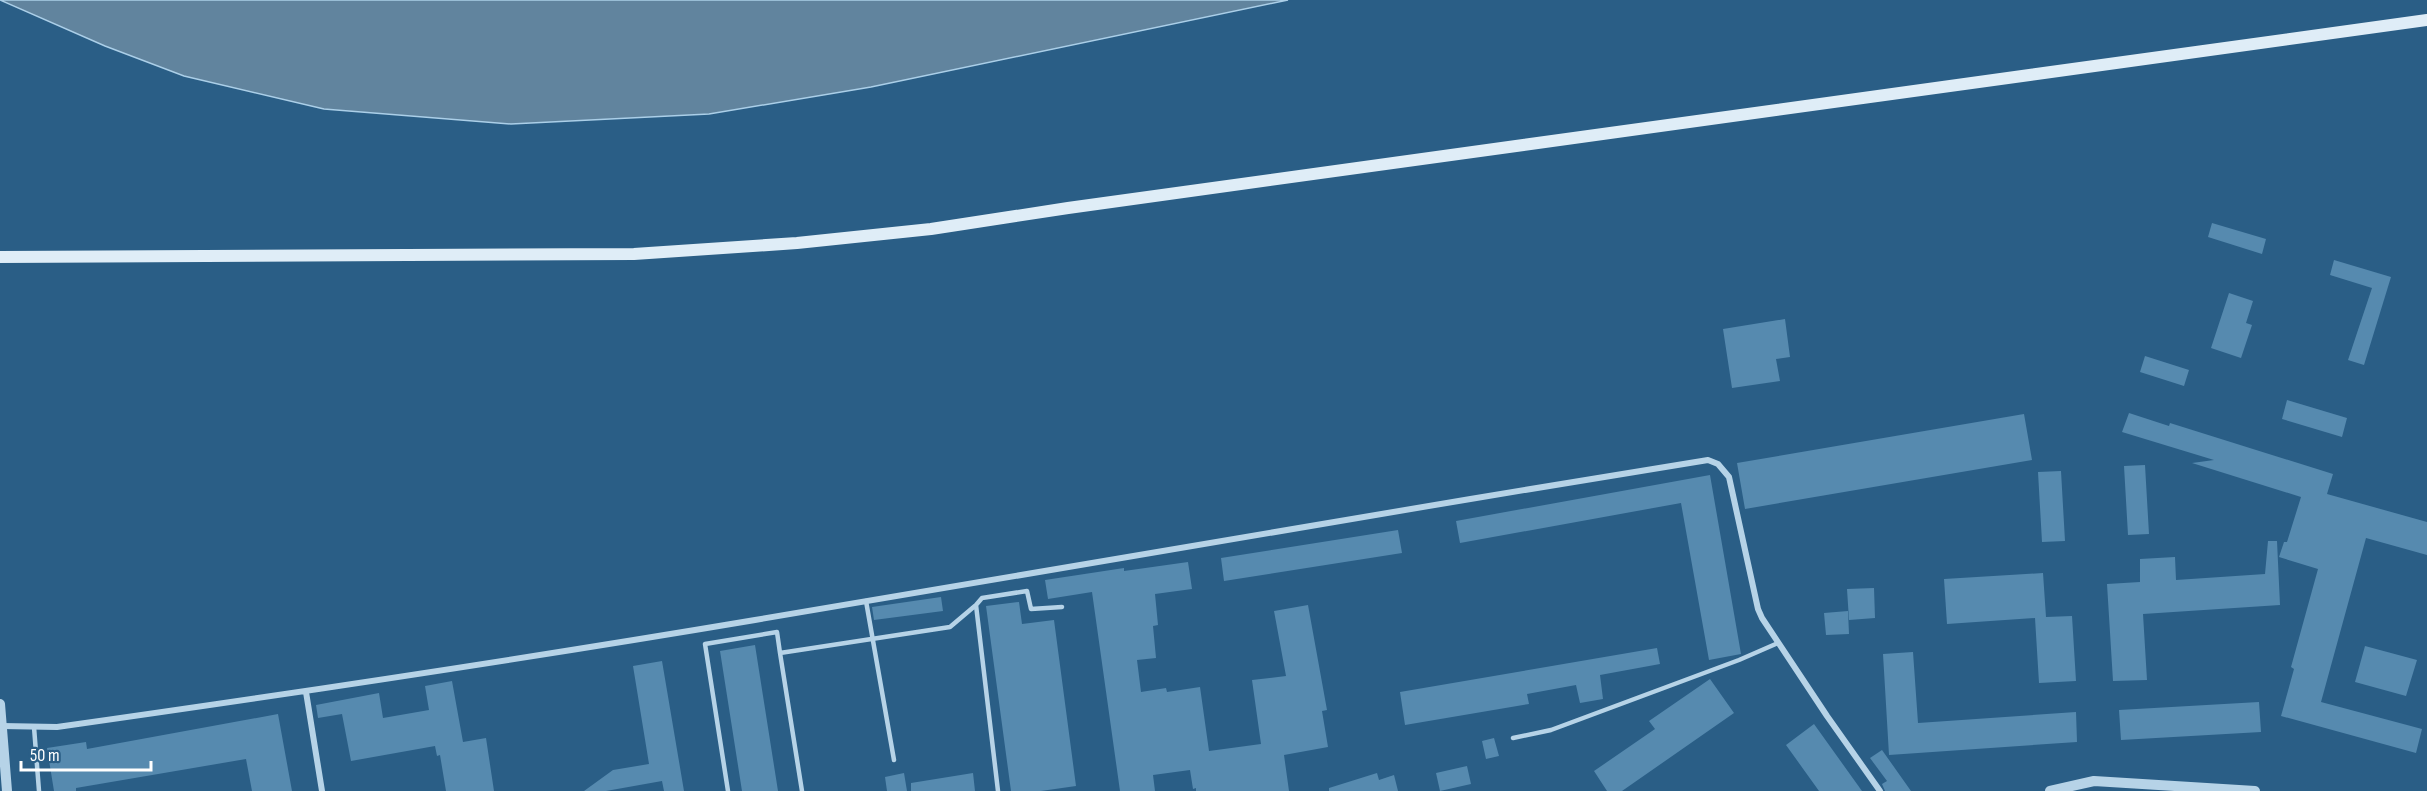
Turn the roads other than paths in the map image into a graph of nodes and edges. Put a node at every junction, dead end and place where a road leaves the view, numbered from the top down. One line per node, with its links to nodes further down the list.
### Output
1 (2427, 20): 2 (main road)
2 (0, 257)
3 (866, 601): 6 (lane); 7 (street); 9 (street)
4 (976, 605): 5 (lane); 6 (lane); 20 (lane)
5 (1062, 607)
6 (874, 640): 8 (lane); 14 (lane)
7 (1778, 643): 13 (lane); 21 (street)
8 (780, 653): 18 (lane); 19 (lane)
9 (306, 692): 12 (street); 17 (street)
10 (0, 704): 11 (street)
11 (2, 726): 12 (street); 15 (street)
12 (34, 727): 16 (lane)
13 (1513, 738)
14 (894, 760)
15 (8, 791)
16 (39, 791)
17 (322, 791)
18 (728, 791)
19 (802, 791)
20 (998, 791)
21 (1880, 791)
22 (2050, 791): 23 (street)
23 (2255, 791)

